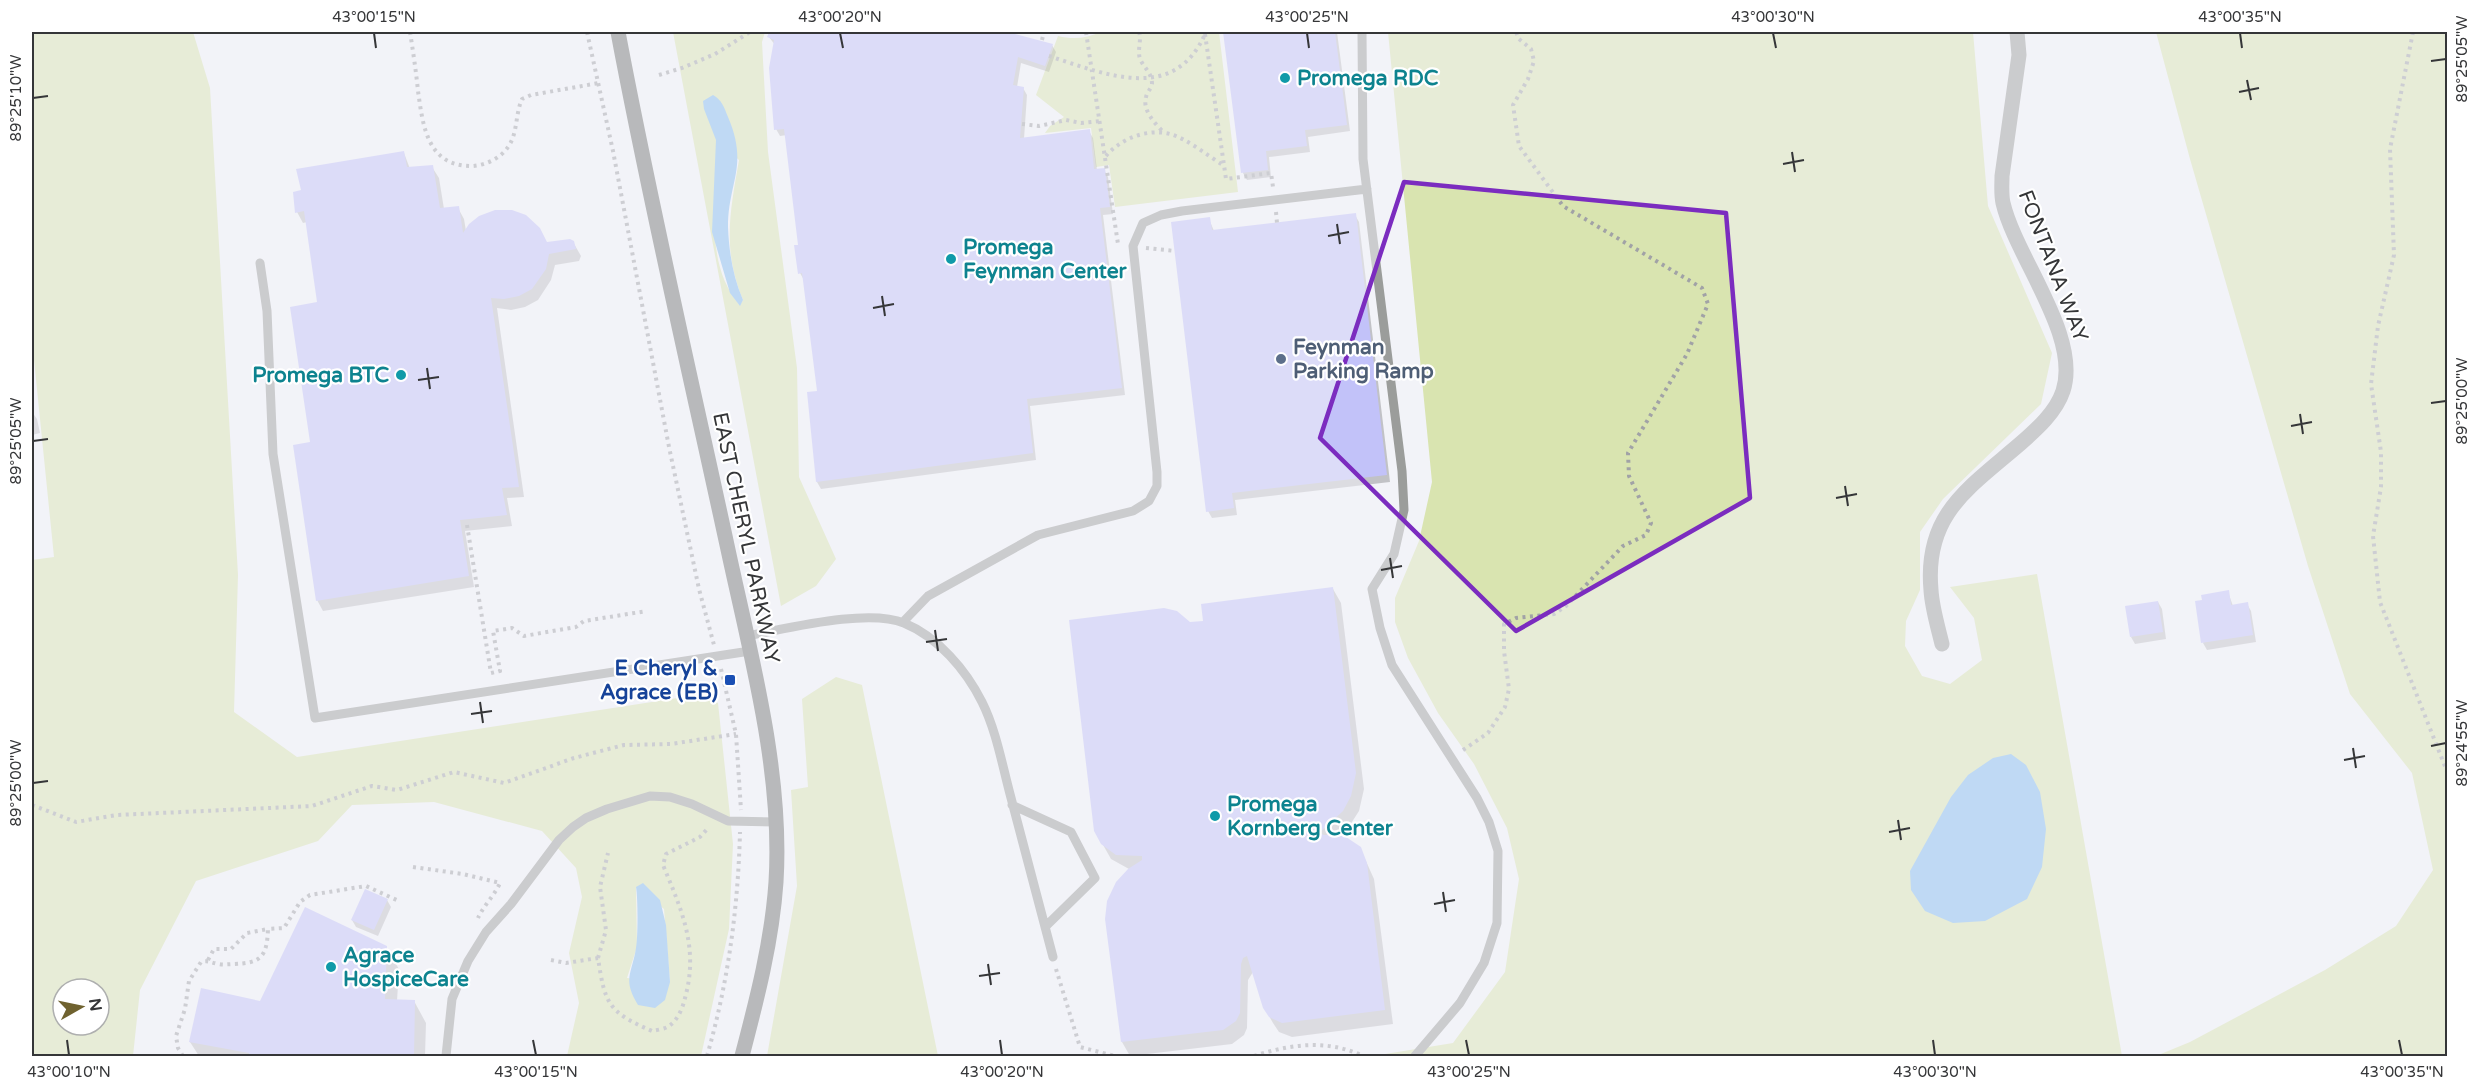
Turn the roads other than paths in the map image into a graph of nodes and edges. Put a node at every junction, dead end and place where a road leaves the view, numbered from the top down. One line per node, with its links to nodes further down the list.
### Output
1 (618, 32): 7 (street, EAST CHERYL PARKWAY)
2 (1362, 32): 4 (lane)
3 (2017, 32): 8 (street, FONTANA WAY)
4 (1367, 189): 6 (lane); 16 (lane)
5 (260, 264): 9 (lane)
6 (903, 622): 7 (lane); 10 (lane)
7 (746, 636): 9 (street, EAST CHERYL PARKWAY)
8 (1942, 644)
9 (750, 651): 11 (street, EAST CHERYL PARKWAY)
10 (1012, 805): 12 (lane); 12 (lane)
11 (776, 822): 14 (lane); 15 (street, EAST CHERYL PARKWAY)
12 (1045, 927): 13 (lane)
13 (1053, 957)
14 (446, 1056)
15 (742, 1056)
16 (1415, 1056)

